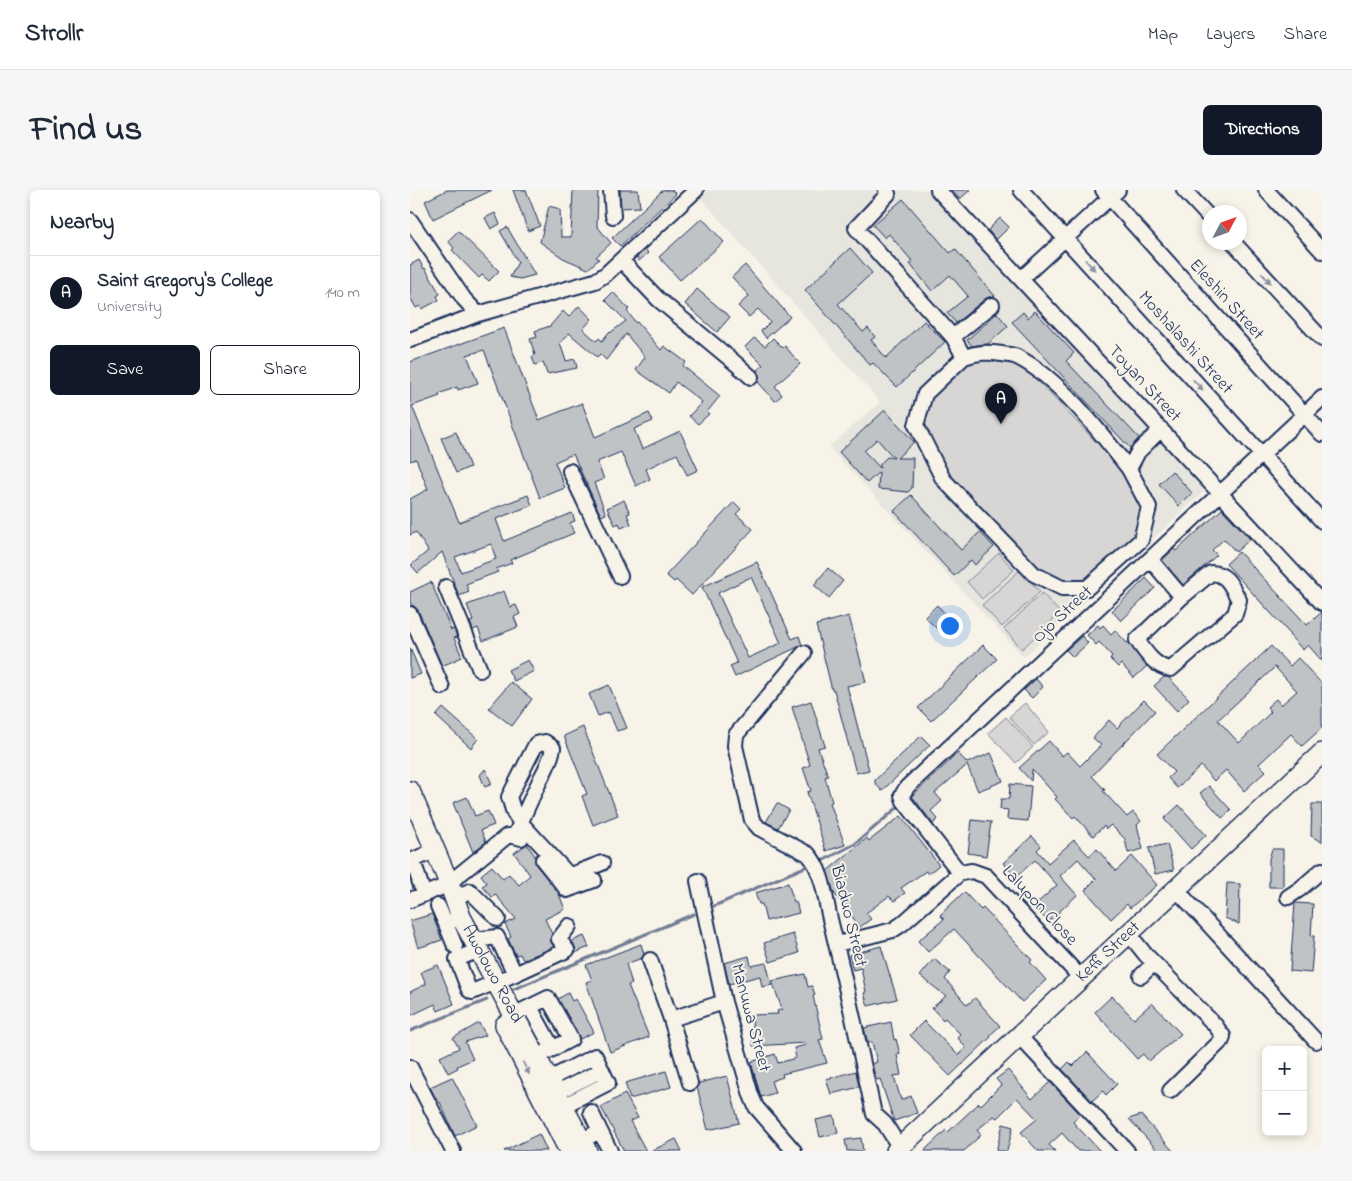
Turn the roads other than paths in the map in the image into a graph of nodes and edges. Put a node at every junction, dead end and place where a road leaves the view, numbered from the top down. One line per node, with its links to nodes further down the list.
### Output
1 (612, 190): 10 (street)
2 (696, 190): 15 (street)
3 (886, 190): 19 (street)
4 (938, 190): 16 (street, Toyan Street)
5 (1021, 190): 12 (street, Moshalashi Street)
6 (1184, 190): 9 (street)
7 (1266, 190): 14 (street)
8 (1110, 192): 12 (street); 25 (street, Eleshin Street)
9 (1202, 209)
10 (613, 216)
11 (410, 220): 18 (street)
12 (1066, 238): 16 (street); 28 (street, Moshalashi Street, one-way to 28)
13 (1240, 250): 20 (street, one-way to 20)
14 (1322, 251)
15 (621, 260): 18 (street); 23 (street)
16 (1021, 279): 26 (street, Toyan Street)
17 (992, 305): 19 (street)
18 (478, 314): 21 (street)
19 (953, 337): 22 (street)
20 (1322, 339)
21 (410, 340)
22 (964, 357): 29 (street); 29 (street)
23 (748, 375)
24 (1322, 398): 25 (street, Ojo Street)
25 (1304, 415): 27 (street, Eleshin Street); 28 (street, Ojo Street)
26 (1161, 429): 29 (street); 31 (street, Toyan Street)
27 (1322, 434)
28 (1261, 455): 31 (street, Ojo Street); 32 (street, Moshalashi Street)
29 (1129, 469)
30 (570, 471): 34 (street)
31 (1220, 493): 33 (street, Ojo Street); 37 (street, Toyan Street)
32 (1322, 521)
33 (1150, 559): 36 (street); 48 (street, Ojo Street)
34 (620, 576)
35 (446, 587): 40 (street)
36 (1182, 597): 36 (street)
37 (1322, 603)
38 (410, 614): 41 (street)
39 (804, 653): 59 (street, Biaduo Street)
40 (480, 670)
41 (442, 686)
42 (1322, 753): 52 (main road, Keffi Street)
43 (411, 805): 45 (main road, Awolowo Road)
44 (518, 829): 44 (street); 46 (street); 49 (street); 53 (street)
45 (430, 852): 51 (street); 53 (main road, Awolowo Road)
46 (602, 863)
47 (1322, 870): 54 (street)
48 (960, 873): 59 (street); 65 (street, Lalupon Close)
49 (594, 880)
50 (698, 881): 67 (street, Manuwa Street)
51 (421, 886)
52 (1176, 889): 58 (main road, Keffi Street); 75 (street)
53 (445, 894): 55 (street); 56 (street); 60 (main road, Awolowo Road)
54 (1288, 896)
55 (410, 900)
56 (498, 919)
57 (569, 926): 63 (street)
58 (1129, 934): 62 (street); 65 (main road, Keffi Street)
59 (837, 944): 84 (street, Biaduo Street)
60 (469, 948): 63 (street); 66 (main road, Awolowo Road)
61 (650, 960): 70 (street)
62 (1154, 963): 64 (street); 79 (street)
63 (515, 974): 66 (street)
64 (1141, 976)
65 (1081, 978): 74 (main road, Keffi Street)
66 (490, 984): 69 (main road, Awolowo Road); 83 (main road, Awolowo Road, one-way to 83)
67 (724, 1002): 70 (street); 87 (street, Manuwa Street)
68 (555, 1010): 69 (street); 71 (street); 72 (street)
69 (522, 1011): 71 (street); 76 (main road, Awolowo Road)
70 (671, 1019): 78 (street)
71 (536, 1020): 73 (street)
72 (564, 1026): 73 (street); 76 (street)
73 (545, 1036): 76 (street)
74 (1019, 1036): 84 (main road, Keffi Street); 88 (street)
75 (1316, 1041)
76 (545, 1053): 80 (main road, Awolowo Road)
77 (410, 1067): 85 (street)
78 (690, 1083)
79 (1170, 1091)
80 (556, 1093): 80 (street); 83 (main road, Awolowo Road)
81 (591, 1112): 82 (street)
82 (600, 1131): 83 (street); 86 (street)
83 (579, 1147)
84 (898, 1149)
85 (453, 1151)
86 (610, 1151)
87 (794, 1151)
88 (1127, 1151)

